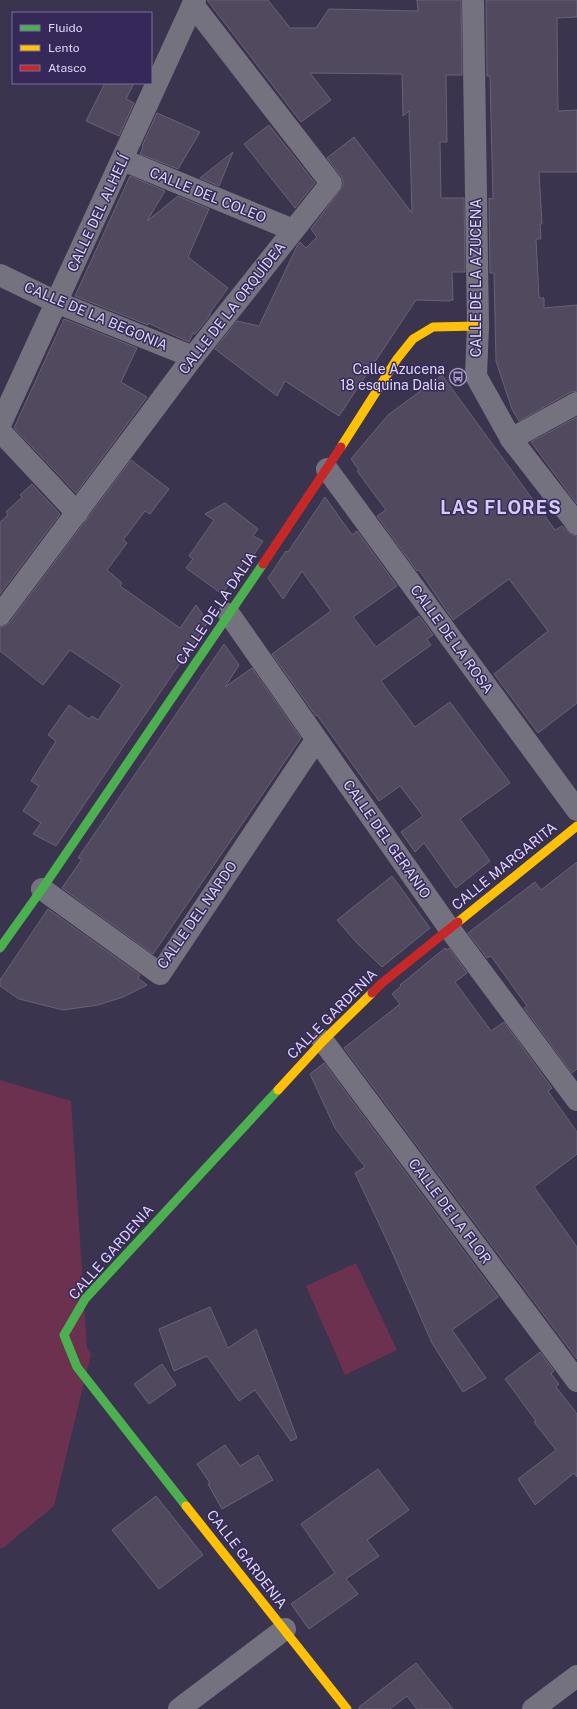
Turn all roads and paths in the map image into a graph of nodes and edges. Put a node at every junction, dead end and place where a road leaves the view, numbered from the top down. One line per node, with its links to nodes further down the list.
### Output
1 (473, 0): 7 (street, CALLE DE LA AZUCENA)
2 (194, 2): 3 (street, CALLE DEL ALHELÍ); 4 (street, CALLE DE LA ORQUÍDEA)
3 (123, 160): 4 (street, CALLE DEL COLEO); 6 (street, CALLE DEL ALHELÍ)
4 (293, 230): 8 (street, CALLE DE LA ORQUÍDEA)
5 (0, 275): 6 (street, CALLE DE LA BEGONIA)
6 (56, 302): 8 (street, CALLE DE LA BEGONIA); 10 (street, CALLE DEL ALHELÍ)
7 (478, 326): 12 (street, CALLE DE LA AZUCENA); 13 (street, CALLE DE LA DALIA)
8 (193, 357): 14 (street, CALLE DE LA ORQUÍDEA)
9 (577, 403): 12 (street)
10 (0, 425)
11 (0, 431): 14 (street)
12 (511, 439): 15 (street, CALLE DE LA AZUCENA)
13 (327, 469): 16 (street, CALLE DE LA DALIA); 19 (street, CALLE DE LA ROSA)
14 (77, 513): 17 (street, CALLE DE LA ORQUÍDEA)
15 (577, 524)
16 (229, 614): 18 (street, CALLE DEL GERANIO); 21 (street, CALLE DE LA DALIA)
17 (0, 615)
18 (316, 740): 21 (street, CALLE DEL NARDO); 22 (street, CALLE DEL GERANIO)
19 (577, 810)
20 (577, 826): 22 (street, CALLE MARGARITA)
21 (42, 889): 23 (street, CALLE DE LA DALIA)
22 (449, 928): 24 (street, CALLE GARDENIA); 25 (street, CALLE DEL GERANIO)
23 (0, 948)
24 (323, 1041): 26 (street, CALLE DE LA FLOR); 27 (street, CALLE GARDENIA)
25 (577, 1100)
26 (577, 1381)
27 (284, 1629): 29 (street); 30 (street, CALLE GARDENIA)
28 (577, 1676): 31 (street)
29 (179, 1709)
30 (347, 1709)
31 (533, 1709)

